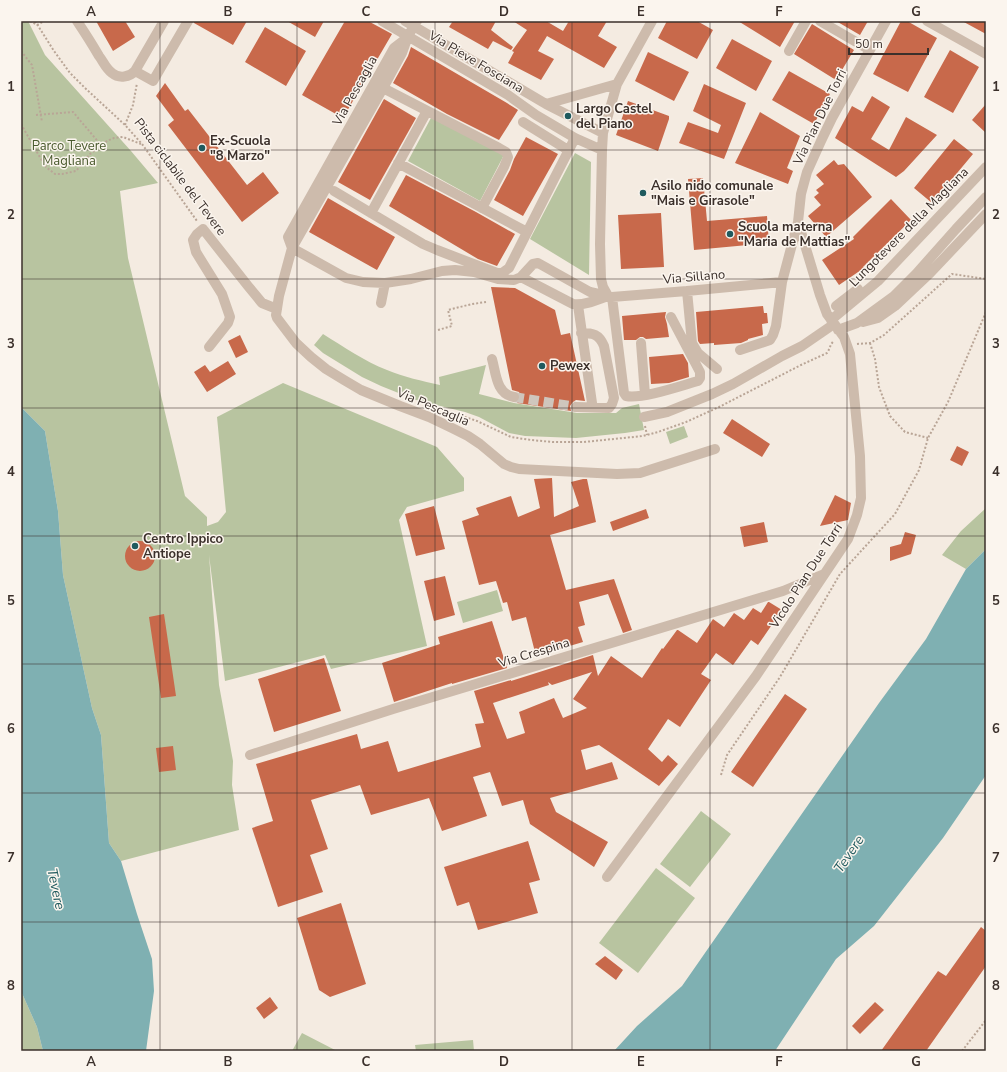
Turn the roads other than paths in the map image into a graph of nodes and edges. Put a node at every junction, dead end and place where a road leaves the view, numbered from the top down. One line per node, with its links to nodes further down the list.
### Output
1 (77, 21): 15 (street)
2 (164, 21): 15 (street)
3 (188, 21): 15 (street)
4 (382, 21): 11 (street, Via Pieve Fosciana)
5 (652, 21): 16 (street)
6 (806, 21): 13 (street)
7 (820, 21): 12 (street)
8 (886, 21): 12 (street, Via Pian Due Torri)
9 (927, 21): 14 (street)
10 (412, 23): 11 (street, Via Pescaglia); 18 (street, Via Pieve Fosciana)
11 (408, 36): 17 (street, Via Pescaglia); 22 (street, Via Pieve Fosciana); 34 (street, Via Pescaglia)
12 (870, 50): 32 (street, Via Pian Due Torri)
13 (789, 51)
14 (986, 54)
15 (135, 71)
16 (617, 84): 18 (street); 21 (street)
17 (383, 88): 19 (street); 34 (street, Via Pescaglia)
18 (546, 104): 21 (street)
19 (427, 111): 25 (street); 29 (street)
20 (523, 122): 23 (street)
21 (603, 133): 24 (street)
22 (575, 138): 23 (street); 24 (street)
23 (568, 150): 33 (street)
24 (602, 150): 40 (street)
25 (398, 163): 29 (street); 30 (street)
26 (986, 167): 35 (street, Lungotevere della Magliana)
27 (334, 192): 30 (street)
28 (986, 197): 46 (street, Lungotevere della Magliana)
29 (482, 208): 33 (street)
30 (371, 213): 33 (street)
31 (986, 214): 46 (street, Lungotevere della Magliana)
32 (798, 222): 37 (street, Via Pian Due Torri); 47 (street, Vicolo Pian Due Torri)
33 (527, 232)
34 (292, 248): 38 (street); 44 (street, Via Pescaglia)
35 (897, 260): 43 (street); 47 (street, Lungotevere della Magliana)
36 (521, 276): 38 (street); 40 (street, Via Sillano); 42 (street)
37 (782, 282): 39 (street, Via Sillano); 51 (street, Via Pian Due Torri)
38 (385, 283): 41 (street)
39 (688, 291): 40 (street, Via Sillano); 53 (street)
40 (610, 296): 42 (street, Via Sillano); 54 (street)
41 (381, 303)
42 (578, 305): 48 (street)
43 (836, 306)
44 (277, 309): 50 (street, Pista ciclabile del Tevere); 59 (street, Via Pescaglia)
45 (671, 317): 54 (street)
46 (857, 323): 47 (street, Lungotevere della Magliana)
47 (834, 324): 58 (street, Lungotevere della Magliana); 60 (street, Vicolo Pian Due Torri)
48 (581, 333): 57 (street); 57 (street)
49 (641, 343): 54 (street)
50 (209, 347)
51 (740, 350)
52 (492, 359): 55 (street)
53 (717, 370)
54 (645, 394)
55 (514, 397)
56 (576, 407): 57 (street)
57 (591, 407)
58 (644, 417)
59 (715, 449)
60 (824, 574): 61 (street, Via Crespina); 62 (street, Vicolo Pian Due Torri)
61 (250, 755)
62 (607, 876)

